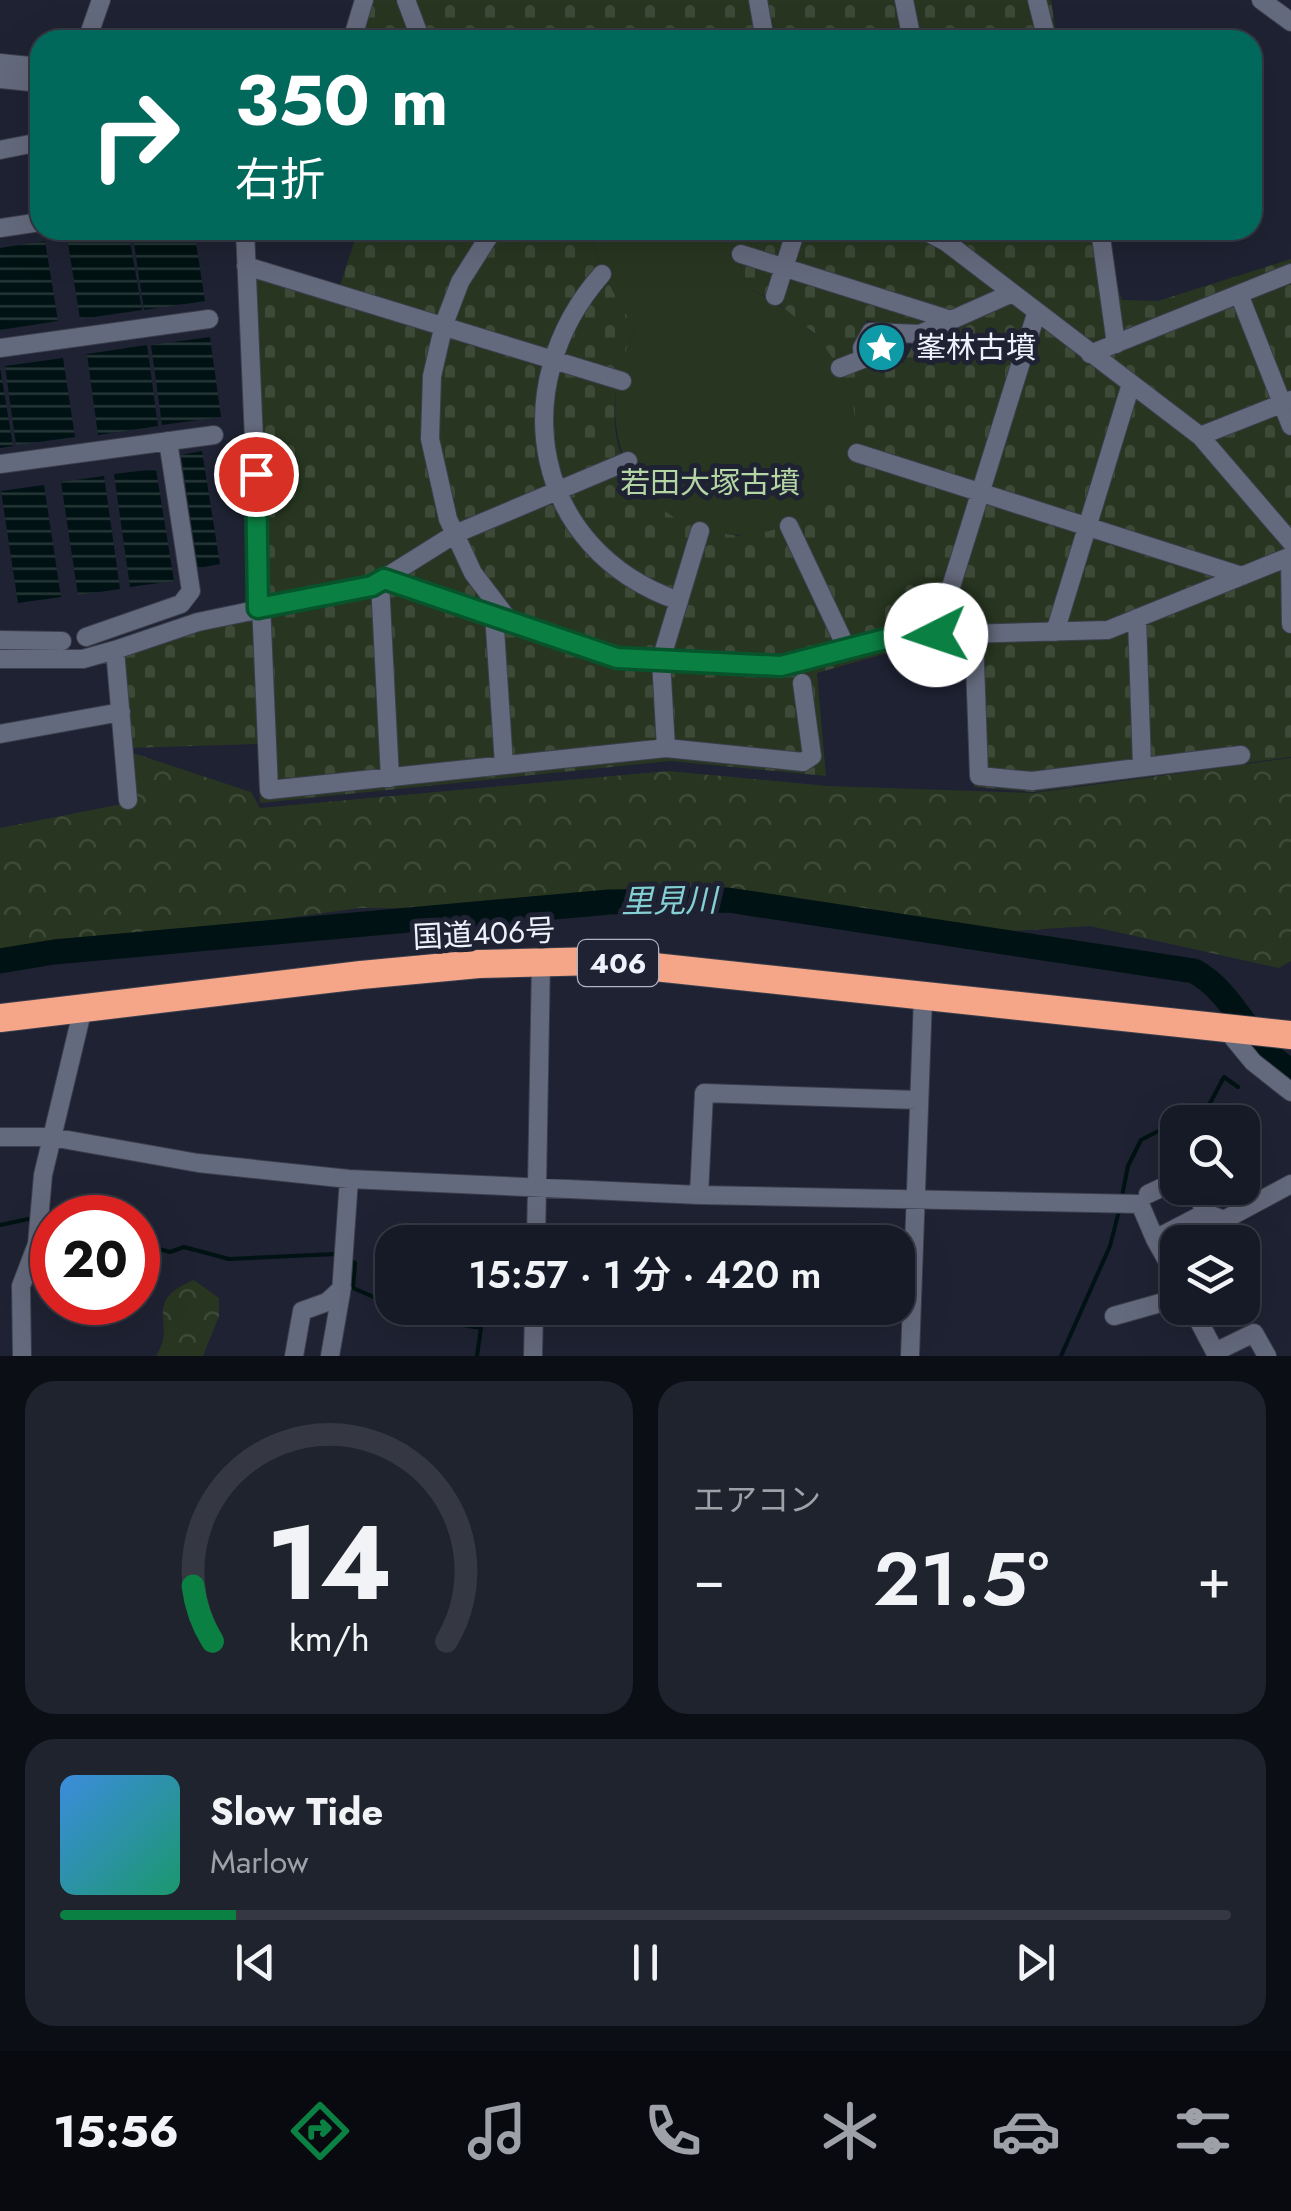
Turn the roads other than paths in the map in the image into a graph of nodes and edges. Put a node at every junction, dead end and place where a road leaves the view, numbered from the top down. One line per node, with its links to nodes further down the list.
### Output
1 (101, 0): 9 (street)
2 (364, 0): 10 (street)
3 (406, 0): 11 (street)
4 (758, 0): 12 (street)
5 (904, 0): 13 (street)
6 (1037, 0): 14 (street)
7 (1261, 0): 8 (street)
8 (1291, 22)
9 (90, 30)
10 (355, 30)
11 (417, 30)
12 (763, 30)
13 (910, 30)
14 (1044, 30)
15 (0, 64): 16 (street)
16 (30, 66)
17 (0, 79): 18 (street)
18 (30, 81)
19 (30, 144): 20 (street)
20 (0, 150)
21 (30, 224): 22 (street)
22 (0, 228)
23 (245, 240): 31 (street)
24 (487, 240): 41 (street)
25 (793, 240): 32 (street)
26 (939, 240): 29 (street)
27 (954, 240): 29 (street)
28 (1101, 240): 42 (street)
29 (957, 251): 35 (street)
30 (740, 254): 32 (street)
31 (246, 266): 41 (street); 67 (street)
32 (784, 267): 37 (street); 40 (street)
33 (1291, 273): 36 (street)
34 (602, 274): 45 (street)
35 (1010, 294): 38 (street); 40 (street)
36 (1239, 294): 42 (street); 49 (street)
37 (775, 296)
38 (1036, 314): 44 (street); 58 (street)
39 (208, 319): 43 (street)
40 (951, 320): 46 (street)
41 (444, 324): 45 (street); 62 (street)
42 (1116, 344): 44 (street)
43 (0, 348)
44 (1090, 354): 48 (street)
45 (552, 358): 47 (street); 57 (street)
46 (840, 368)
47 (622, 380)
48 (1131, 384): 52 (street); 59 (street)
49 (1286, 402): 50 (street); 52 (street)
50 (1291, 426)
51 (214, 435): 53 (street)
52 (1200, 436): 63 (street)
53 (168, 441): 56 (street); 74 (street)
54 (857, 453): 58 (street)
55 (628, 462): 57 (street)
56 (0, 464)
57 (556, 491): 62 (street); 66 (street)
58 (980, 492): 59 (street); 73 (street)
59 (1086, 525): 64 (street); 71 (street)
60 (789, 526): 77 (street)
61 (700, 531): 66 (street)
62 (455, 534): 65 (street); 68 (street)
63 (1290, 551): 64 (street); 70 (street)
64 (1242, 576): 69 (street)
65 (382, 580): 67 (street); 68 (street); 88 (street)
66 (678, 601): 80 (street)
67 (258, 608): 78 (street); 88 (street)
68 (501, 617): 80 (street); 86 (street)
69 (1137, 618): 71 (street); 87 (street)
70 (1291, 624)
71 (1055, 632): 72 (street)
72 (974, 634): 73 (street); 87 (street)
73 (936, 635): 77 (street)
74 (86, 637)
75 (0, 640): 76 (street)
76 (62, 641)
77 (847, 649): 80 (street)
78 (116, 650): 79 (street); 82 (street)
79 (0, 660)
80 (660, 660): 84 (street)
81 (802, 683): 84 (street)
82 (121, 712): 83 (street); 89 (street)
83 (0, 734)
84 (666, 748): 86 (street)
85 (1241, 755): 87 (street)
86 (504, 765): 88 (street)
87 (1142, 766)
88 (390, 778)
89 (128, 800)
90 (541, 962): 91 (highway, 国道406号 / 406); 92 (highway, 国道406号 / 406); 102 (street)
91 (923, 996): 94 (highway, 国道406号 / 406); 97 (street)
92 (83, 1008): 93 (highway, 国道406号 / 406); 99 (street)
93 (0, 1018)
94 (1231, 1029): 95 (highway, 国道406号 / 406); 96 (street)
95 (1280, 1034)
96 (1291, 1092)
97 (918, 1100): 105 (street); 106 (street)
98 (0, 1136): 99 (street)
99 (51, 1136): 100 (street); 118 (street)
100 (350, 1179): 102 (street); 112 (street)
101 (1291, 1184): 108 (street)
102 (537, 1188): 105 (street); 109 (street)
103 (1160, 1188): 104 (street)
104 (1148, 1194)
105 (700, 1195): 106 (street)
106 (915, 1198): 110 (street); 122 (street)
107 (1202, 1205): 108 (street)
108 (1205, 1213): 110 (street)
109 (536, 1225)
110 (1154, 1239): 111 (street)
111 (1160, 1249)
112 (342, 1288): 119 (street); 120 (street)
113 (1160, 1303): 114 (street)
114 (1114, 1316)
115 (533, 1325): 121 (street)
116 (1200, 1325): 117 (street)
117 (1214, 1354): 123 (street)
118 (22, 1356)
119 (294, 1356)
120 (330, 1356)
121 (532, 1356)
122 (910, 1356)
123 (1266, 1356)

